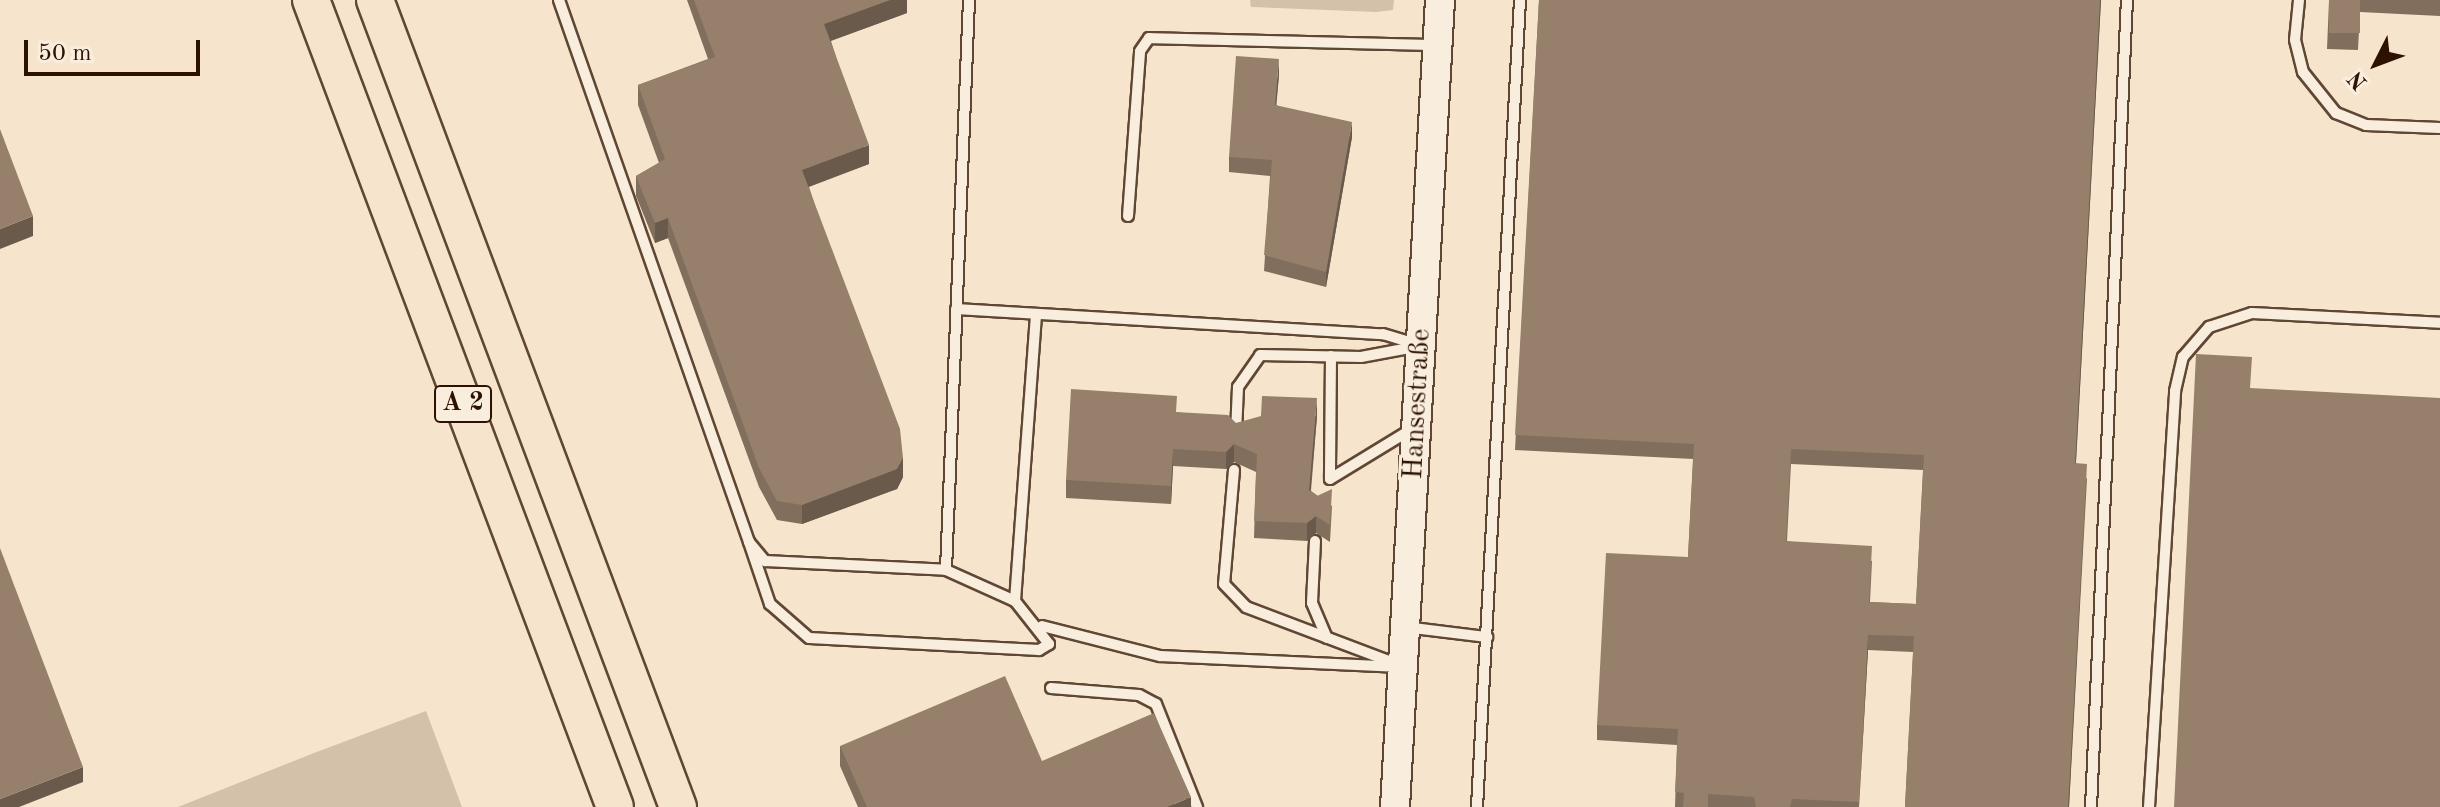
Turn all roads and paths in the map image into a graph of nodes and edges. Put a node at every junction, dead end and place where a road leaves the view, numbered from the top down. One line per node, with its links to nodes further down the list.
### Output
1 (311, 0): 32 (highway, A 2)
2 (375, 0): 33 (highway, A 2)
3 (559, 0): 23 (lane)
4 (969, 0): 12 (lane)
5 (1440, 0): 9 (main road, Hansestraße)
6 (1520, 0): 28 (lane)
7 (2127, 0): 37 (lane)
8 (2299, 0): 10 (lane)
9 (1438, 45): 11 (lane); 15 (main road, Hansestraße)
10 (2440, 128)
11 (1128, 216)
12 (956, 309): 13 (lane); 24 (lane)
13 (1036, 317): 15 (lane); 25 (lane)
14 (2440, 323): 38 (lane)
15 (1422, 346): 16 (lane); 17 (main road, Hansestraße)
16 (1331, 356): 18 (lane); 20 (lane)
17 (1417, 427): 20 (lane); 27 (main road, Hansestraße)
18 (1236, 433)
19 (1234, 470): 29 (lane)
20 (1330, 479): 21 (lane)
21 (1324, 492)
22 (1315, 541): 29 (lane)
23 (749, 542): 24 (lane); 26 (lane)
24 (946, 570): 25 (lane)
25 (1015, 601): 26 (lane)
26 (1042, 626): 30 (lane)
27 (1405, 627): 28 (lane); 30 (main road, Hansestraße)
28 (1487, 637): 36 (lane)
29 (1327, 638): 30 (lane)
30 (1403, 667): 35 (main road, Hansestraße)
31 (1051, 688): 34 (lane)
32 (615, 807)
33 (678, 807)
34 (1197, 807)
35 (1395, 807)
36 (1477, 807)
37 (2091, 807)
38 (2149, 807)

